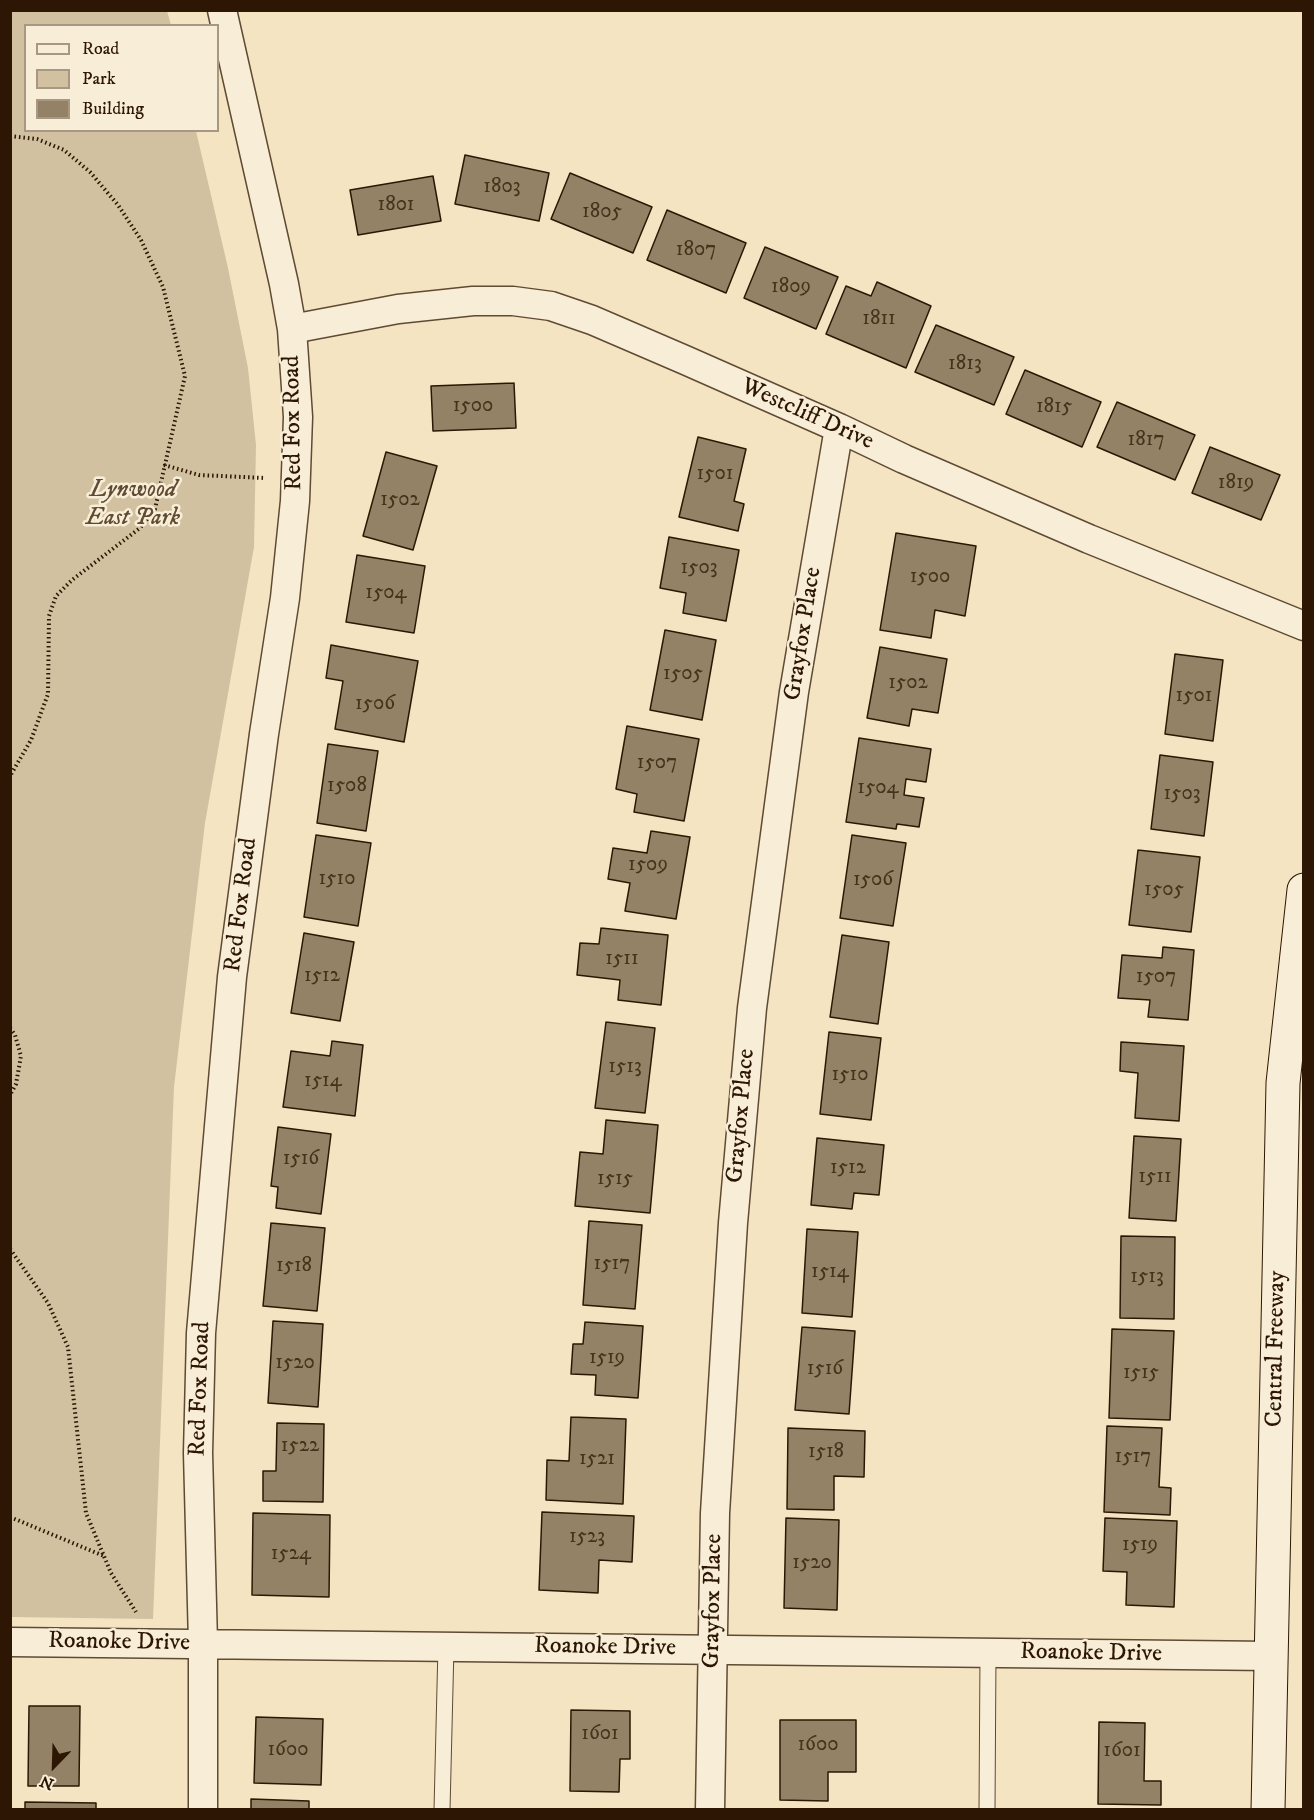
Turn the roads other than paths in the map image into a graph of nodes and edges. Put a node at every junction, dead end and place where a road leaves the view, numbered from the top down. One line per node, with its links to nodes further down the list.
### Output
1 (222, 10): 2 (street, Red Fox Road)
2 (292, 329): 3 (street, Westcliff Drive); 7 (street, Red Fox Road)
3 (839, 428): 4 (street, Westcliff Drive); 9 (street, Grayfox Place)
4 (1304, 626)
5 (1304, 890): 11 (main road, Central Freeway)
6 (10, 1642): 7 (street, Roanoke Drive)
7 (203, 1643): 8 (street, Roanoke Drive); 12 (street, Red Fox Road)
8 (446, 1646): 9 (street, Roanoke Drive); 13 (lane)
9 (713, 1649): 10 (street, Roanoke Drive); 14 (street, Grayfox Place)
10 (988, 1653): 11 (street, Roanoke Drive); 15 (lane)
11 (1271, 1656): 16 (main road, Central Freeway)
12 (203, 1809)
13 (442, 1809)
14 (710, 1809)
15 (987, 1809)
16 (1268, 1809)

